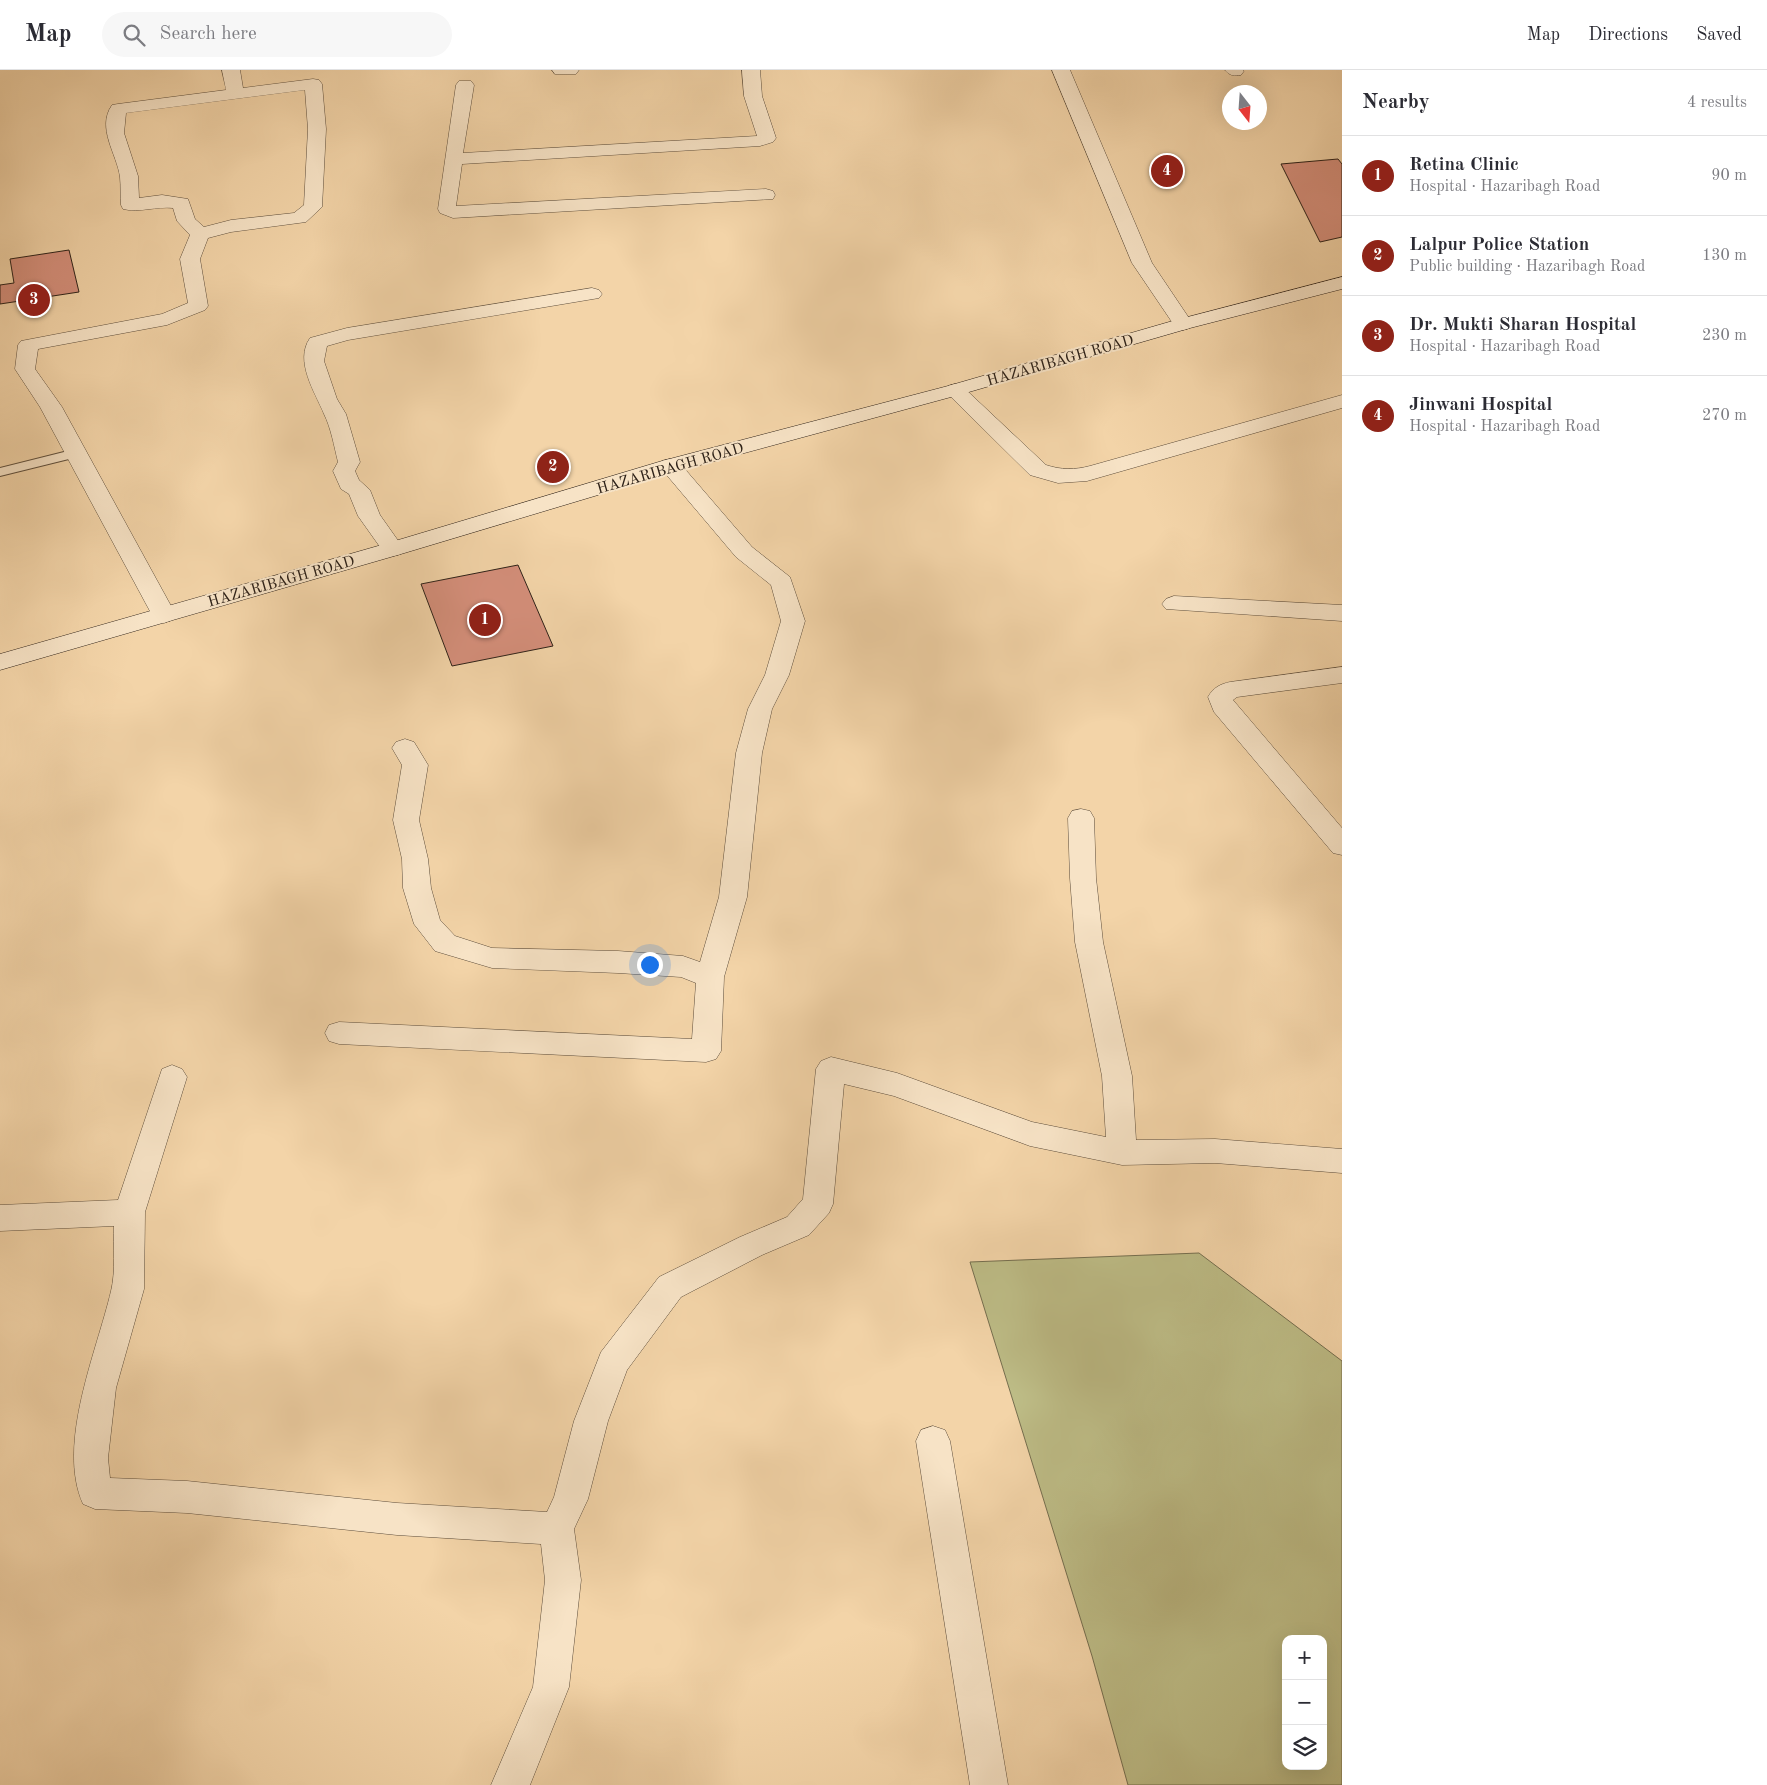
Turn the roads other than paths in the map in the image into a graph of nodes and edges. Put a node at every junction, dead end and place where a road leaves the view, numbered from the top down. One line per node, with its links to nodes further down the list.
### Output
1 (231, 70): 7 (street)
2 (561, 70): 3 (street)
3 (570, 70)
4 (751, 70): 8 (street)
5 (1061, 70): 13 (street)
6 (465, 85): 8 (street)
7 (236, 95): 10 (street); 10 (street)
8 (453, 159): 9 (street)
9 (766, 195)
10 (200, 234): 16 (street)
11 (1342, 283): 13 (street, HAZARIBAGH ROAD)
12 (592, 294): 19 (street)
13 (1183, 324): 14 (street, HAZARIBAGH ROAD)
14 (955, 390): 15 (street); 17 (street, HAZARIBAGH ROAD)
15 (1342, 401)
16 (76, 453): 18 (lane); 22 (street)
17 (670, 466): 19 (street, HAZARIBAGH ROAD); 28 (street)
18 (0, 472)
19 (394, 549): 22 (street, HAZARIBAGH ROAD)
20 (1174, 604): 21 (street)
21 (1342, 613)
22 (164, 615): 23 (street, HAZARIBAGH ROAD)
23 (0, 662)
24 (1342, 674): 27 (street)
25 (405, 748): 28 (street)
26 (1081, 818): 31 (street)
27 (1342, 846)
28 (710, 977): 29 (street)
29 (339, 1033)
30 (172, 1077): 33 (street)
31 (1122, 1153): 32 (street); 36 (street)
32 (1342, 1161)
33 (130, 1212): 34 (street); 36 (street)
34 (0, 1218)
35 (933, 1441): 38 (street)
36 (557, 1528): 37 (street)
37 (510, 1785)
38 (989, 1785)

